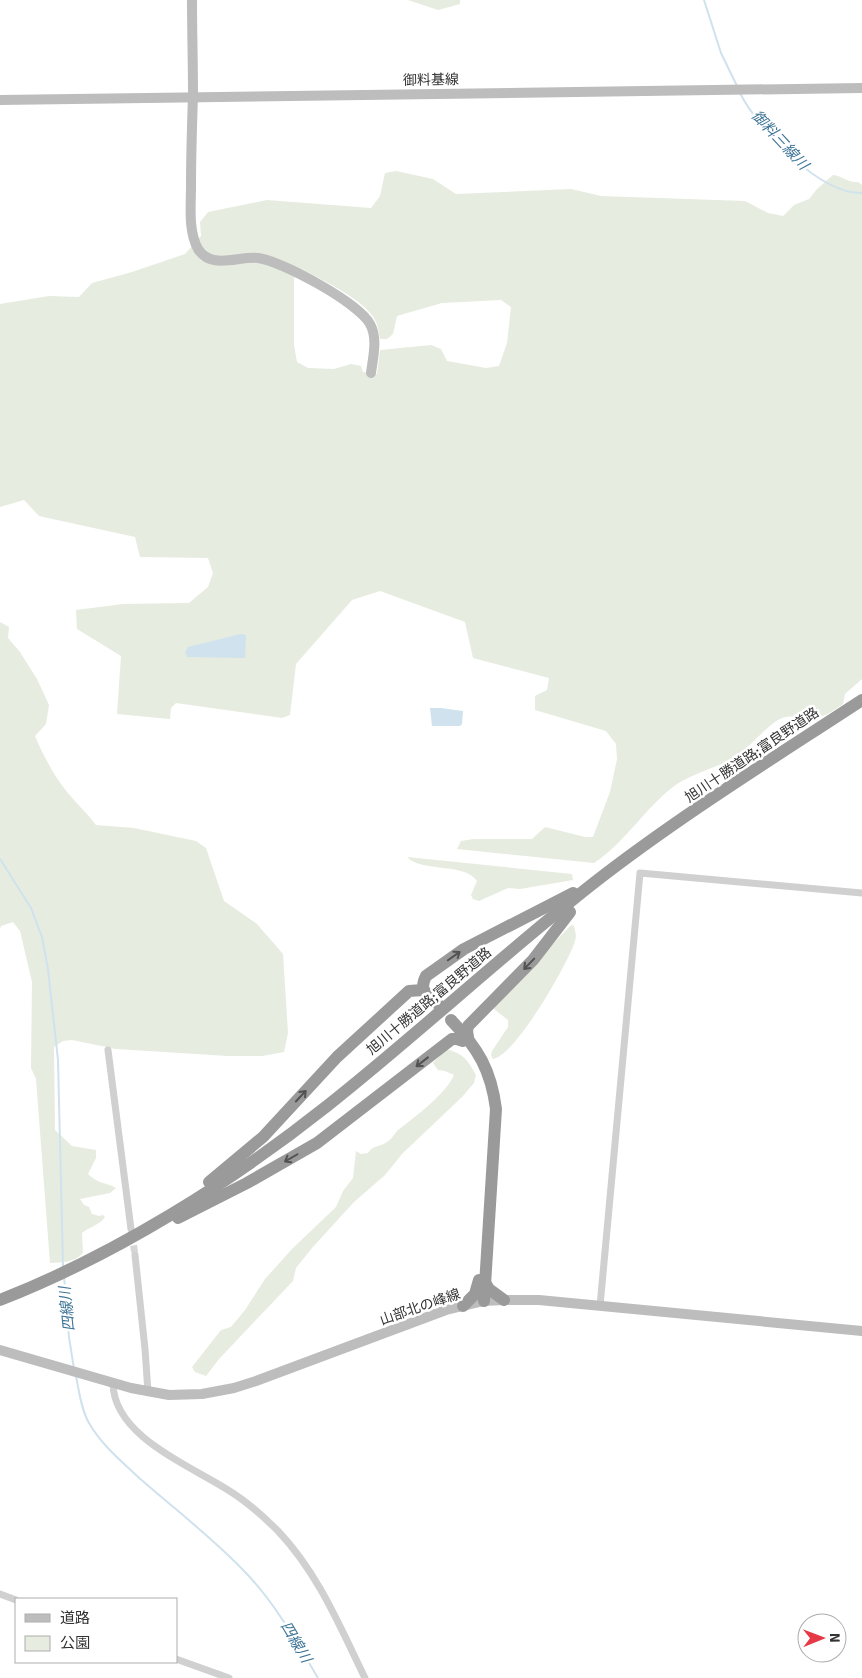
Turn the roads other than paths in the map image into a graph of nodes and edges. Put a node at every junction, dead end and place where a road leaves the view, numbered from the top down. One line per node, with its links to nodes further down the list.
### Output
1 (192, 0): 3 (street)
2 (862, 88): 3 (street, 御料基線)
3 (193, 97): 4 (street, 御料基線); 5 (street)
4 (0, 100)
5 (372, 373)
6 (862, 700): 8 (highway, 旭川十勝道路;富良野道路)
7 (862, 708): 10 (highway, 旭川十勝道路;富良野道路)
8 (595, 882): 11 (highway, one-way to 8); 16 (highway, 旭川十勝道路;富良野道路)
9 (862, 893): 26 (street)
10 (570, 912): 14 (highway, one-way to 14); 16 (highway, 旭川十勝道路;富良野道路)
11 (423, 990): 12 (highway); 16 (highway, one-way to 11)
12 (437, 1008)
13 (449, 1021): 14 (highway)
14 (465, 1039): 16 (highway, one-way to 16); 20 (highway)
15 (108, 1050): 17 (street)
16 (177, 1214): 19 (highway, 旭川十勝道路;富良野道路)
17 (131, 1230)
18 (135, 1255): 30 (street)
19 (73, 1271): 21 (highway, 旭川十勝道路;富良野道路); 24 (highway, 旭川十勝道路;富良野道路)
20 (481, 1280): 22 (highway); 23 (highway); 25 (highway)
21 (0, 1300)
22 (504, 1300): 23 (street, 山部北の峰線); 26 (street, 山部北の峰線)
23 (481, 1302): 25 (street, 山部北の峰線)
24 (0, 1306)
25 (463, 1306): 30 (street, 山部北の峰線)
26 (600, 1306): 27 (street, 山部北の峰線)
27 (862, 1331)
28 (0, 1350): 29 (street, 山部北の峰線)
29 (113, 1384): 30 (street, 山部北の峰線); 35 (street)
30 (148, 1392)
31 (0, 1594): 32 (street)
32 (15, 1600)
33 (178, 1660): 34 (street)
34 (229, 1678)
35 (365, 1678)

